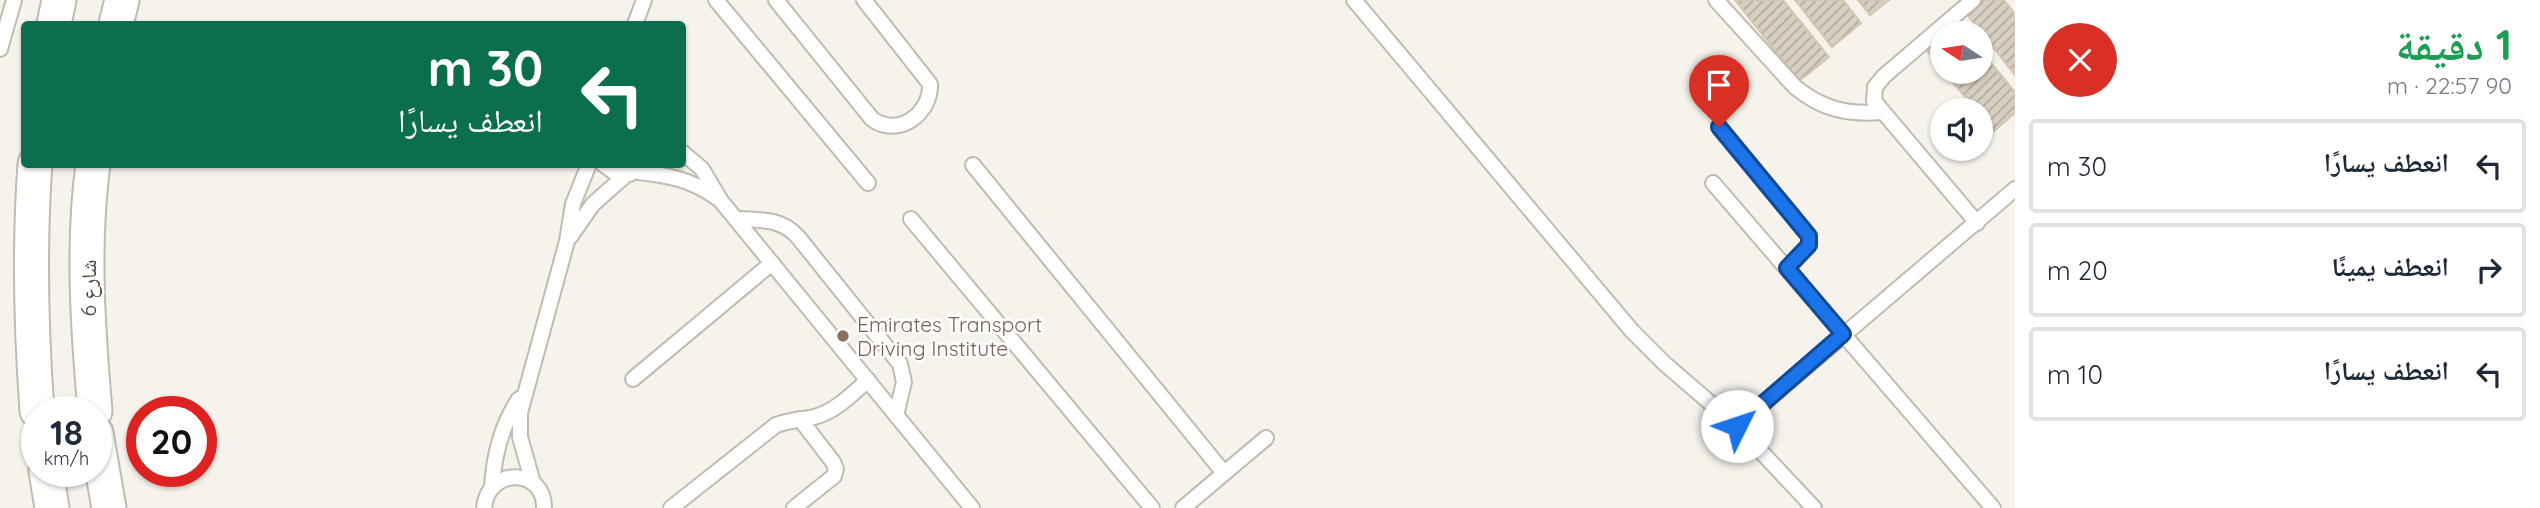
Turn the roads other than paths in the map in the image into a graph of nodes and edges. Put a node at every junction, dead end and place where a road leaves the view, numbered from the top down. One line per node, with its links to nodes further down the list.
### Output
1 (14, 0): 14 (lane)
2 (59, 0): 11 (street)
3 (122, 0): 12 (street)
4 (644, 0): 13 (lane)
5 (716, 0): 24 (lane)
6 (776, 0): 7 (lane)
7 (864, 0)
8 (1354, 0): 42 (lane)
9 (1716, 0): 15 (lane)
10 (1973, 0): 15 (lane)
11 (55, 21)
12 (117, 21)
13 (636, 21)
14 (0, 49)
15 (1881, 112): 30 (lane)
16 (1719, 127): 33 (lane)
17 (686, 155): 27 (lane)
18 (973, 165): 44 (lane)
19 (35, 168): 38 (street)
20 (93, 168): 39 (street, شارع 6)
21 (588, 168): 31 (lane)
22 (608, 168): 23 (lane)
23 (637, 170): 27 (lane); 31 (lane)
24 (868, 183)
25 (1713, 183): 33 (lane)
26 (2015, 190): 30 (lane)
27 (721, 201): 28 (lane)
28 (736, 219): 32 (lane); 40 (lane)
29 (911, 219): 56 (lane)
30 (1977, 223): 34 (lane)
31 (567, 242): 37 (lane)
32 (772, 263): 35 (lane); 36 (lane)
33 (1787, 268): 34 (lane)
34 (1843, 334): 42 (lane); 59 (lane)
35 (633, 379)
36 (868, 380): 40 (lane); 41 (lane)
37 (524, 392): 45 (lane); 46 (lane)
38 (36, 396)
39 (93, 396)
40 (896, 415): 50 (lane)
41 (800, 419): 54 (lane); 55 (lane)
42 (1737, 426): 58 (lane)
43 (1266, 438): 44 (lane)
44 (1224, 473): 57 (lane)
45 (533, 483): 46 (lane); 49 (lane)
46 (492, 486): 53 (lane)
47 (49, 487): 51 (street)
48 (105, 487): 52 (street)
49 (548, 506)
50 (966, 507)
51 (52, 508)
52 (109, 508)
53 (484, 508)
54 (671, 508)
55 (794, 508)
56 (1152, 508)
57 (1183, 508)
58 (1814, 508)
59 (1993, 508)

